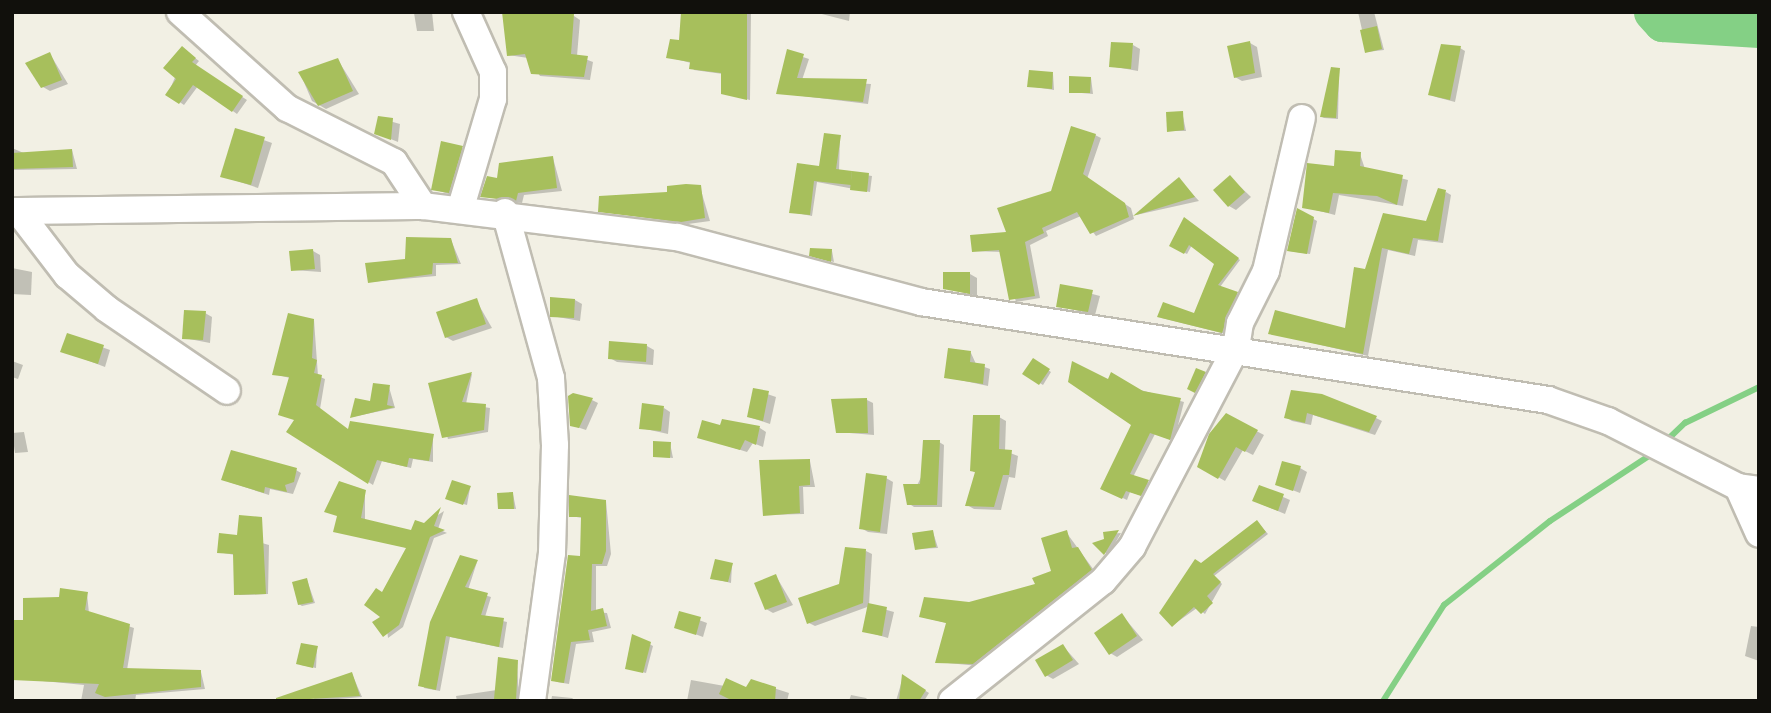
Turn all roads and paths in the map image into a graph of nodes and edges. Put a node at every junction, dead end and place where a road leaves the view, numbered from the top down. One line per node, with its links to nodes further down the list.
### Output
1 (180, 12): 4 (street)
2 (466, 12): 5 (street)
3 (1302, 118): 8 (street)
4 (423, 206): 5 (street); 6 (street)
5 (461, 207): 7 (street)
6 (15, 211): 9 (street)
7 (505, 212): 8 (street); 12 (street)
8 (1236, 348): 10 (street); 13 (street)
9 (227, 391)
10 (1749, 489): 11 (street)
11 (1759, 534)
12 (532, 701)
13 (952, 701)

